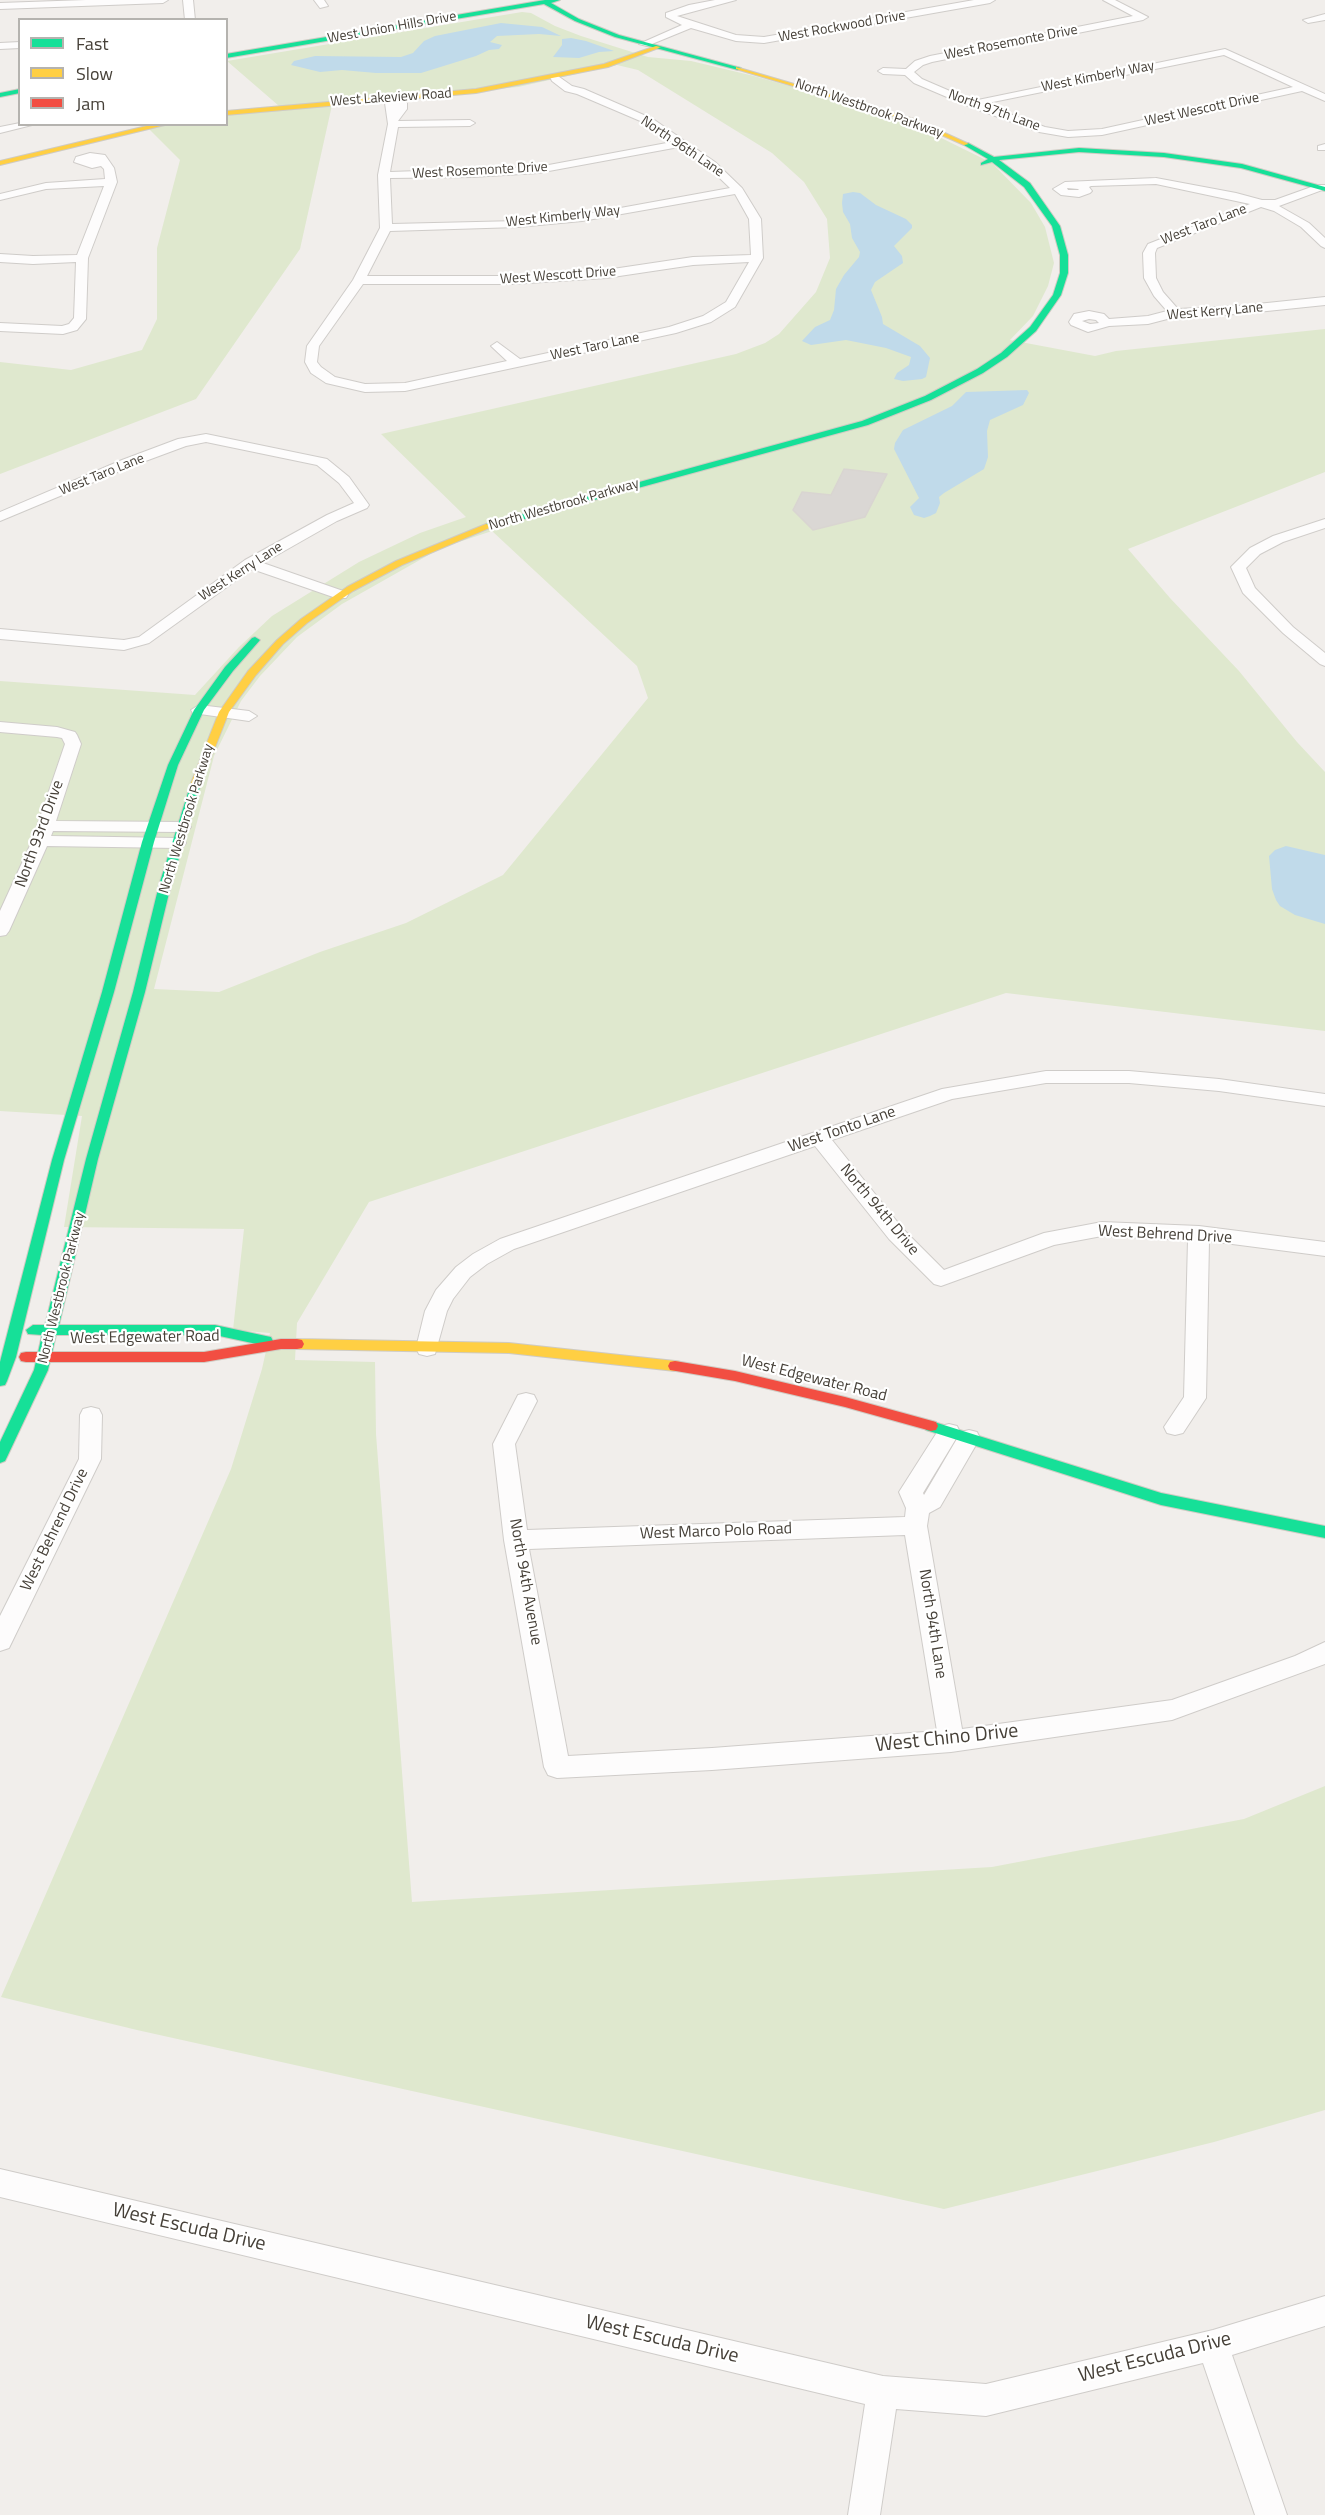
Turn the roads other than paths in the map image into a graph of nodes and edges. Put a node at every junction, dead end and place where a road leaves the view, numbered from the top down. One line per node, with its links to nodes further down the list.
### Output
1 (164, 0): 8 (street)
2 (188, 0): 10 (street)
3 (731, 0): 12 (street)
4 (990, 0): 13 (street, West Rockwood Drive)
5 (1108, 0): 19 (street, West Rosemonte Drive)
6 (551, 1): 7 (street, West Union Hills Drive); 16 (street, North Westbrook Parkway)
7 (528, 5): 16 (street, North Westbrook Parkway); 17 (street, West Union Hills Drive)
8 (0, 6)
9 (1325, 17): 11 (street)
10 (190, 18)
11 (1308, 20)
12 (691, 25): 13 (street); 16 (street, West Lakeview Road)
13 (703, 29): 16 (street, West Lakeview Road)
14 (18, 45): 15 (street)
15 (0, 46)
16 (645, 48): 20 (street, West Lakeview Road); 38 (street, North Westbrook Parkway)
17 (228, 56)
18 (883, 71): 19 (street)
19 (908, 72): 26 (street, North 97th Lane)
20 (555, 77): 25 (street, West Lakeview Road); 35 (street, North 96th Lane)
21 (1303, 88): 24 (street); 26 (street, West Kimberly Way); 33 (street, West Wescott Drive)
22 (18, 91): 23 (street)
23 (0, 94)
24 (1325, 98)
25 (395, 99): 27 (street, West Lakeview Road); 28 (street)
26 (972, 104): 34 (street, North 97th Lane)
27 (228, 113)
28 (394, 121): 29 (street); 40 (street)
29 (470, 123)
30 (21, 126): 32 (street)
31 (157, 126): 39 (street)
32 (0, 130)
33 (1102, 132): 34 (street, North 97th Lane); 36 (street)
34 (1085, 133): 36 (street)
35 (682, 143): 40 (street, West Rosemonte Drive); 45 (street, North 96th Lane)
36 (1109, 152): 38 (street); 42 (street)
37 (103, 162): 41 (street)
38 (992, 162): 49 (street, North Westbrook Parkway); 62 (street, North Westbrook Parkway)
39 (0, 163)
40 (384, 175): 48 (street)
41 (111, 182): 46 (street); 52 (street)
42 (1307, 183): 44 (street); 47 (street, West Taro Lane)
43 (1081, 186): 47 (street)
44 (1323, 188): 47 (street, West Taro Lane)
45 (738, 190): 48 (street, West Kimberly Way); 53 (street, North 96th Lane)
46 (0, 197)
47 (1260, 204): 50 (street); 56 (street, West Taro Lane)
48 (386, 228): 54 (street)
49 (1040, 228)
50 (1325, 244)
51 (0, 258): 52 (street)
52 (82, 258): 58 (street)
53 (757, 258): 54 (street, West Wescott Drive); 61 (street, West Taro Lane)
54 (359, 280): 61 (street, West Taro Lane)
55 (1325, 301): 56 (street, West Kerry Lane)
56 (1175, 313): 57 (street, West Kerry Lane)
57 (1106, 323)
58 (0, 327)
59 (497, 346): 61 (street)
60 (986, 350): 62 (street, North Westbrook Parkway)
61 (518, 363)
62 (737, 452): 70 (street, North Westbrook Parkway)
63 (362, 505): 64 (street, West Taro Lane); 68 (street, West Kerry Lane)
64 (0, 517)
65 (1325, 523): 74 (street)
66 (412, 542): 67 (street)
67 (383, 555)
68 (245, 567): 71 (street); 73 (street, West Kerry Lane)
69 (346, 575): 71 (street, North Westbrook Parkway)
70 (341, 595): 71 (street)
71 (320, 596): 76 (street, North Westbrook Parkway)
72 (266, 631): 75 (street, North Westbrook Parkway)
73 (0, 634)
74 (1325, 661)
75 (199, 710): 76 (street); 80 (street, North Westbrook Parkway)
76 (224, 712): 77 (street); 81 (street, North Westbrook Parkway)
77 (249, 716)
78 (0, 728): 79 (street, North 93rd Drive)
79 (43, 834): 80 (street); 82 (street, North 93rd Drive)
80 (150, 835): 81 (street); 88 (street, North Westbrook Parkway)
81 (179, 835): 89 (street, North Westbrook Parkway)
82 (0, 931)
83 (1325, 1100): 84 (street, West Tonto Lane)
84 (819, 1138): 87 (street, North 94th Drive); 91 (street, West Tonto Lane)
85 (1199, 1233): 86 (street, West Behrend Drive); 87 (street, West Behrend Drive); 97 (street)
86 (1325, 1249)
87 (941, 1279)
88 (16, 1330): 89 (street, West Edgewater Road); 92 (street, North Westbrook Parkway)
89 (52, 1330): 90 (street, West Edgewater Road); 93 (street, North Westbrook Parkway)
90 (280, 1344): 91 (street, West Edgewater Road); 93 (street, West Edgewater Road)
91 (427, 1348): 98 (street, West Edgewater Road)
92 (9, 1357): 93 (street, West Edgewater Road); 94 (street, North Westbrook Parkway)
93 (45, 1357): 99 (street, North Westbrook Parkway)
94 (0, 1381)
95 (526, 1401): 102 (street, North 94th Avenue)
96 (92, 1415): 103 (street, West Behrend Drive)
97 (1175, 1427)
98 (959, 1435): 100 (street); 101 (street, West Edgewater Road)
99 (0, 1457)
100 (922, 1512): 102 (street, West Marco Polo Road); 105 (street, North 94th Lane)
101 (1325, 1532)
102 (516, 1540): 106 (street, North 94th Avenue)
103 (0, 1641)
104 (1325, 1652): 105 (street, West Chino Drive)
105 (951, 1741): 106 (street, West Chino Drive)
106 (557, 1767)
107 (0, 2183): 110 (street, West Escuda Drive)
108 (1325, 2311): 109 (street, West Escuda Drive)
109 (1213, 2345): 110 (street, West Escuda Drive); 112 (street)
110 (883, 2392): 111 (street)
111 (864, 2515)
112 (1271, 2515)

